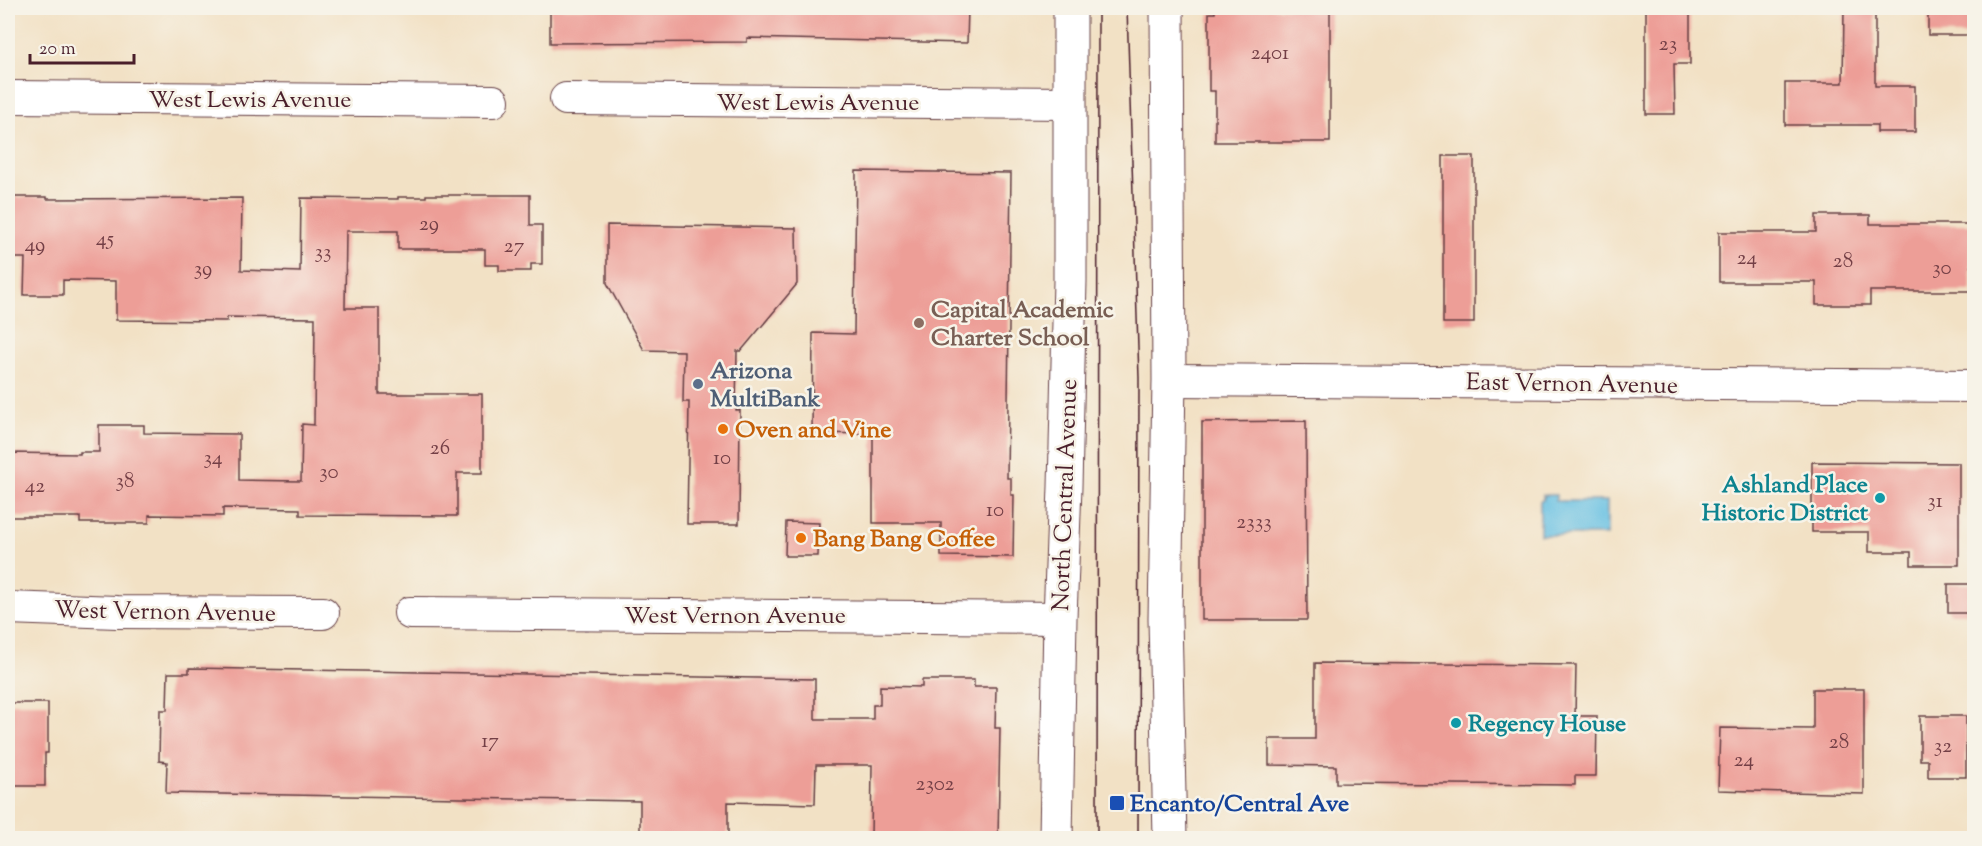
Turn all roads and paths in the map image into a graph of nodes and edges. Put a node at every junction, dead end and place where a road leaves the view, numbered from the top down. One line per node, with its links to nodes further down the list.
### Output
1 (1070, 8): 6 (main road, North Central Avenue)
2 (1167, 8): 7 (main road)
3 (8, 97): 5 (street, West Lewis Avenue)
4 (566, 99): 6 (street, West Lewis Avenue)
5 (493, 101)
6 (1070, 103): 12 (main road, North Central Avenue)
7 (1169, 380): 8 (street, East Vernon Avenue); 14 (main road)
8 (1974, 386)
9 (8, 608): 10 (street, West Vernon Avenue)
10 (323, 613)
11 (410, 613): 12 (street, West Vernon Avenue)
12 (1060, 618): 13 (main road, North Central Avenue)
13 (1056, 838)
14 (1170, 838)

